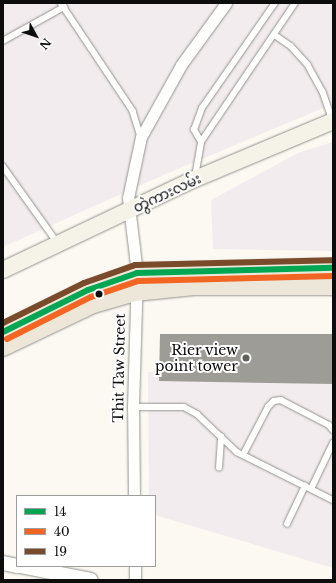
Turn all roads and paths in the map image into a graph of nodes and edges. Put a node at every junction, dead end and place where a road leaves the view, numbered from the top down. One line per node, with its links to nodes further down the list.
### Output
1 (226, 3): 8 (street, Thit Taw Street)
2 (275, 3): 9 (lane)
3 (295, 3): 5 (lane)
4 (62, 5): 6 (lane); 8 (lane)
5 (275, 35): 7 (lane); 9 (lane)
6 (3, 41)
7 (333, 121): 11 (main road, တွဲကားလမ်း)
8 (141, 137): 12 (street, Thit Taw Street)
9 (201, 142): 11 (lane)
10 (3, 166): 13 (lane)
11 (195, 179): 12 (main road, တွဲကားလမ်း)
12 (131, 210): 13 (main road, တွဲကားလမ်း); 16 (street, Thit Taw Street)
13 (58, 244): 15 (main road, တွဲကားလမ်း)
14 (333, 268): 16 (main road)
15 (3, 270)
16 (137, 273): 18 (street, Thit Taw Street); 19 (main road)
17 (333, 286): 18 (main road)
18 (135, 292): 19 (main road); 20 (street, Thit Taw Street)
19 (8, 337)
20 (132, 407): 22 (lane); 28 (street, Thit Taw Street)
21 (333, 430): 24 (lane)
22 (221, 437): 24 (lane); 25 (lane)
23 (333, 443): 27 (lane)
24 (243, 455): 26 (lane)
25 (219, 468)
26 (305, 486): 27 (lane); 30 (lane)
27 (311, 489): 29 (lane)
28 (134, 495)
29 (333, 500)
30 (287, 524)
31 (3, 563): 32 (street)
32 (16, 566)
33 (20, 567): 35 (street)
34 (135, 567): 37 (street)
35 (38, 575): 36 (street)
36 (91, 580)
37 (135, 580)

